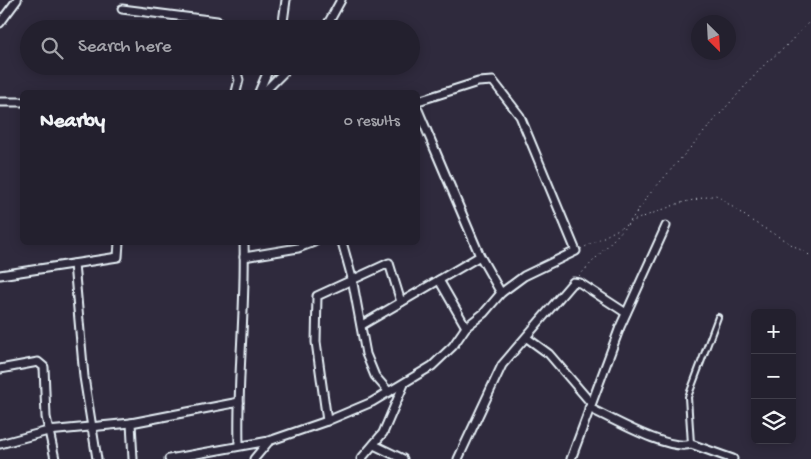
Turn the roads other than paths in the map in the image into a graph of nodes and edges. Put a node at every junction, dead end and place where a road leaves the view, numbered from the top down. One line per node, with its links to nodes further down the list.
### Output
1 (17, 0): 8 (street)
2 (286, 0): 6 (street)
3 (342, 0): 7 (street)
4 (122, 9): 5 (street)
5 (209, 20)
6 (283, 20)
7 (330, 20)
8 (0, 24)
9 (238, 75): 12 (street)
10 (266, 75): 13 (street)
11 (281, 75): 14 (street)
12 (236, 90)
13 (260, 90)
14 (266, 90)
15 (420, 100): 30 (street)
16 (0, 102): 17 (street)
17 (20, 102)
18 (420, 115): 24 (street)
19 (666, 226): 32 (street)
20 (119, 245): 26 (street)
21 (244, 245): 25 (street)
22 (306, 245): 25 (street)
23 (343, 245): 28 (street)
24 (480, 256): 29 (street); 30 (street)
25 (244, 257): 40 (street)
26 (74, 264): 27 (street); 44 (street)
27 (0, 275)
28 (352, 278): 31 (street); 34 (street); 42 (street)
29 (438, 280): 31 (street); 35 (street)
30 (501, 293): 35 (street)
31 (401, 302): 34 (street)
32 (626, 313): 36 (street); 41 (street)
33 (718, 317): 48 (lane)
34 (362, 325): 39 (street)
35 (466, 327): 38 (street)
36 (527, 338): 41 (street); 58 (street)
37 (0, 369): 45 (street)
38 (404, 384): 39 (street); 50 (street)
39 (389, 392): 42 (street)
40 (239, 402): 43 (street); 49 (street)
41 (590, 406): 48 (street); 59 (street)
42 (326, 421): 46 (street)
43 (131, 423): 44 (street); 53 (street)
44 (93, 427): 45 (street); 52 (street)
45 (48, 431): 47 (street); 51 (street)
46 (269, 441): 49 (street); 55 (street)
47 (0, 444)
48 (691, 444): 60 (street)
49 (239, 445): 54 (street)
50 (374, 445): 56 (street); 57 (street)
51 (55, 459)
52 (97, 459)
53 (133, 459)
54 (169, 459)
55 (254, 459)
56 (362, 459)
57 (403, 459)
58 (458, 459)
59 (572, 459)
60 (733, 459)

